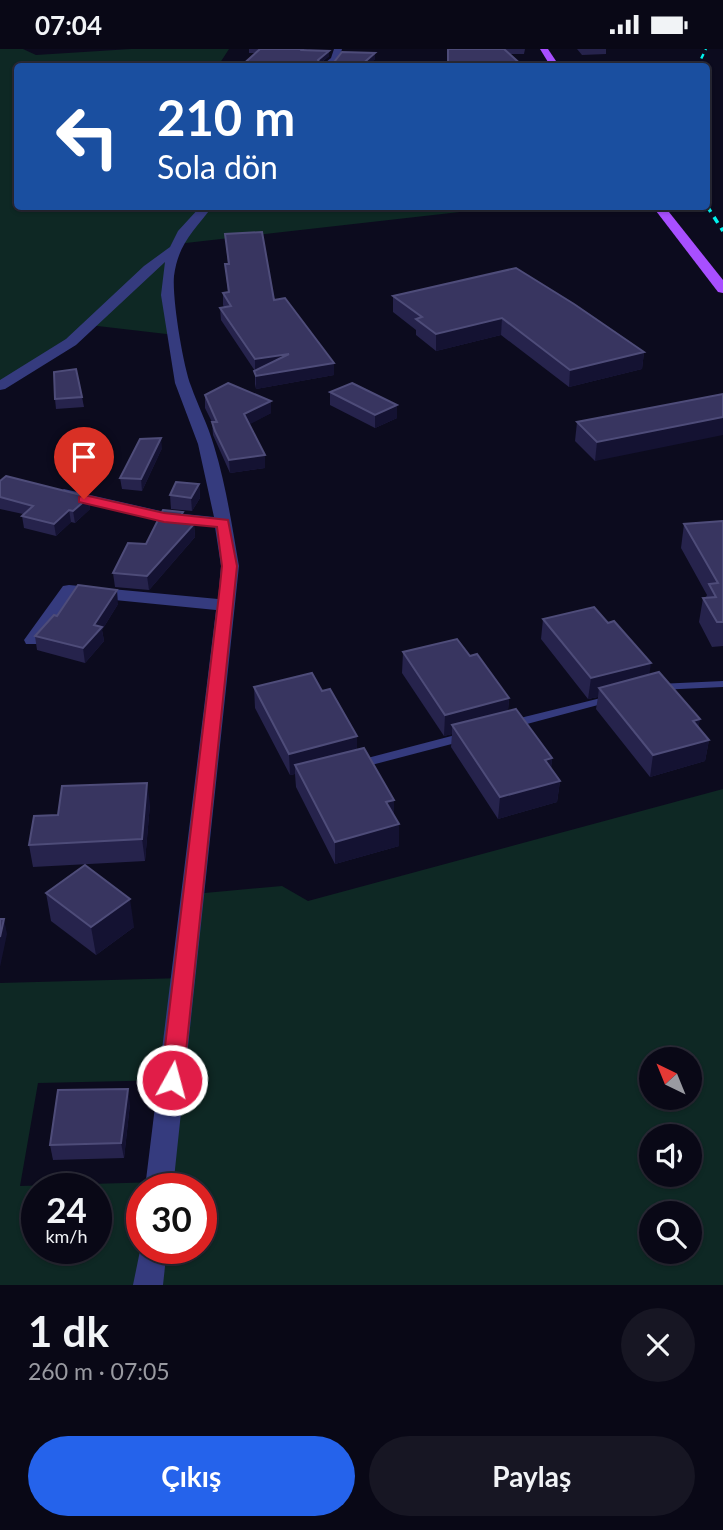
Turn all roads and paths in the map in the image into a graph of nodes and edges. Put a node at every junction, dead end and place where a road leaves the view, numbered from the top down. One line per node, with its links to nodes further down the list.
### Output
1 (203, 210): 3 (street)
2 (661, 210): 4 (main road)
3 (175, 249): 5 (street); 7 (street)
4 (723, 289)
5 (0, 386)
6 (52, 491): 7 (street)
7 (223, 523): 8 (street)
8 (226, 605): 9 (street); 16 (street)
9 (33, 640)
10 (723, 684): 11 (lane)
11 (644, 690)
12 (617, 697): 13 (lane)
13 (496, 729)
14 (482, 732): 15 (lane)
15 (347, 767)
16 (161, 1173)
17 (151, 1264): 18 (street)
18 (148, 1285)

